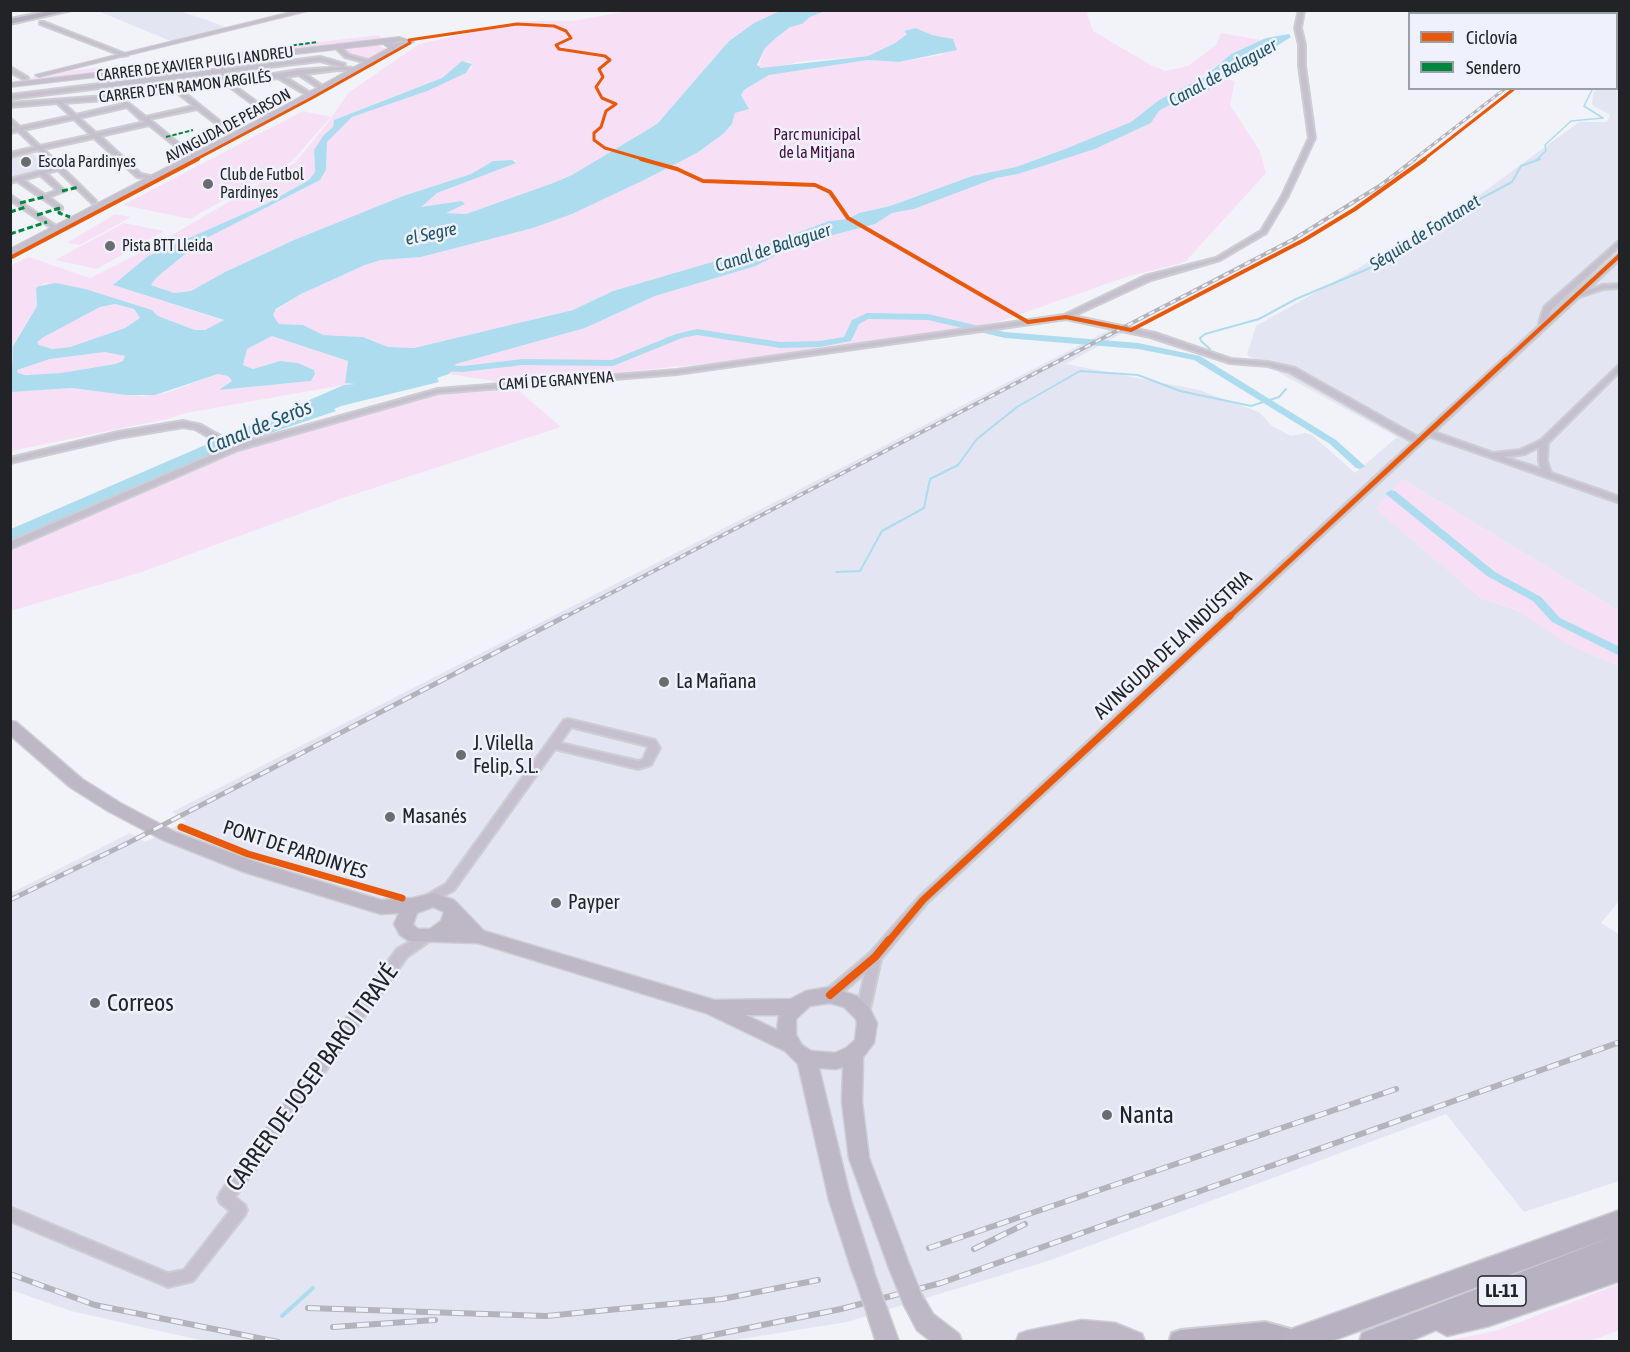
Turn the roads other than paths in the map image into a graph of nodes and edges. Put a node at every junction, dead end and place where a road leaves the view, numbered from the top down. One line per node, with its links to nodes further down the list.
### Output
1 (68, 10): 4 (main road)
2 (309, 10): 9 (street)
3 (1302, 10): 68 (street, CAMÍ DE GRANYENA)
4 (13, 22)
5 (42, 23): 9 (street)
6 (384, 42): 7 (street); 7 (street); 8 (street, CARRER DE XAVIER PUIG I ANDREU)
7 (397, 46): 11 (street, AVINGUDA DE PEARSON)
8 (338, 47): 10 (street, CARRER DE XAVIER PUIG I ANDREU); 11 (street)
9 (125, 55): 19 (street)
10 (221, 60): 15 (street); 17 (street, CARRER DE XAVIER PUIG I ANDREU)
11 (372, 62): 14 (street, AVINGUDA DE PEARSON)
12 (346, 67): 14 (street, CARRER D'EN RAMON ARGILÉS); 15 (street); 16 (street, CARRER D'EN RAMON ARGILÉS)
13 (10, 69): 19 (street)
14 (358, 69): 24 (street, AVINGUDA DE PEARSON)
15 (224, 71): 21 (street); 22 (street)
16 (298, 72): 18 (street, CARRER D'EN RAMON ARGILÉS); 24 (street)
17 (116, 73): 22 (street); 23 (street, CARRER DE XAVIER PUIG I ANDREU)
18 (279, 75): 21 (street, CARRER D'EN RAMON ARGILÉS); 26 (street)
19 (25, 78): 20 (street)
20 (10, 81)
21 (227, 81): 25 (street, CARRER D'EN RAMON ARGILÉS); 34 (street)
22 (118, 84): 27 (street); 28 (street)
23 (10, 85)
24 (322, 88): 26 (street, AVINGUDA DE PEARSON)
25 (177, 90): 28 (street, CARRER D'EN RAMON ARGILÉS); 33 (street)
26 (310, 95): 29 (street, AVINGUDA DE PEARSON)
27 (10, 97)
28 (119, 97): 30 (street, CARRER D'EN RAMON ARGILÉS); 32 (street)
29 (302, 100): 34 (street, AVINGUDA DE PEARSON); 35 (street, AVINGUDA DE PEARSON)
30 (59, 102): 31 (street, CARRER D'EN RAMON ARGILÉS); 36 (street)
31 (10, 105)
32 (128, 105): 36 (street); 38 (street)
33 (198, 107): 38 (street); 41 (street)
34 (268, 112): 35 (street); 41 (street, AVINGUDA DE PEARSON)
35 (278, 113): 46 (street, AVINGUDA DE PEARSON)
36 (73, 118): 39 (street); 42 (street)
37 (10, 120): 39 (street)
38 (146, 121): 42 (street); 44 (street)
39 (19, 129): 40 (street); 43 (street)
40 (10, 131)
41 (229, 131): 44 (street, AVINGUDA DE PEARSON)
42 (96, 135): 43 (street); 49 (street)
43 (38, 148): 45 (street); 47 (street)
44 (186, 152): 46 (street); 49 (street, AVINGUDA DE PEARSON)
45 (10, 155)
46 (196, 155): 50 (street, AVINGUDA DE PEARSON)
47 (59, 168): 48 (street); 55 (street)
48 (42, 173): 51 (street); 53 (street)
49 (139, 176): 50 (street); 55 (street, AVINGUDA DE PEARSON)
50 (153, 178): 55 (street, AVINGUDA DE PEARSON)
51 (18, 179): 52 (street); 53 (street)
52 (10, 181)
53 (44, 196): 56 (street)
54 (12, 199): 57 (street)
55 (97, 203): 57 (street, AVINGUDA DE PEARSON)
56 (60, 208)
57 (56, 227): 59 (street, AVINGUDA DE PEARSON)
58 (1620, 242): 61 (street, AVINGUDA DE LA INDÚSTRIA)
59 (10, 253)
60 (1620, 255): 62 (street, AVINGUDA DE LA INDÚSTRIA)
61 (1603, 257): 62 (street); 64 (street, AVINGUDA DE LA INDÚSTRIA)
62 (1608, 264): 63 (street); 64 (street); 65 (street); 67 (street, AVINGUDA DE LA INDÚSTRIA)
63 (1620, 264)
64 (1593, 266): 69 (street, AVINGUDA DE LA INDÚSTRIA)
65 (1620, 270)
66 (1620, 285): 67 (street)
67 (1578, 296): 69 (street, AVINGUDA DE LA INDÚSTRIA)
68 (1066, 317): 72 (street); 74 (street, CAMÍ DE GRANYENA)
69 (1544, 323): 72 (street, AVINGUDA DE LA INDÚSTRIA)
70 (1620, 366): 71 (street)
71 (1616, 373): 73 (street)
72 (1423, 437): 76 (street); 93 (street, AVINGUDA DE LA INDÚSTRIA)
73 (1544, 442): 75 (street); 78 (street)
74 (233, 448): 77 (street); 82 (street, CAMÍ DE GRANYENA)
75 (1522, 452): 76 (street); 79 (street)
76 (1492, 455): 79 (street)
77 (10, 461)
78 (1543, 461): 79 (street); 80 (street)
79 (1525, 467): 80 (street)
80 (1547, 475): 81 (street)
81 (1620, 500)
82 (10, 546)
83 (10, 726): 87 (main road, PONT DE PARDINYES)
84 (554, 745): 84 (street); 85 (street)
85 (450, 887): 86 (street); 88 (street)
86 (421, 903): 87 (main road); 88 (main road); 89 (main road)
87 (381, 907): 89 (main road)
88 (450, 909): 90 (main road); 91 (main road)
89 (405, 927): 90 (main road); 92 (street, CARRER DE JOSEP BARÓ I TRAVÉ)
90 (433, 935): 91 (main road); 92 (street, CARRER DE JOSEP BARÓ I TRAVÉ)
91 (478, 936): 95 (main road)
92 (402, 953): 101 (street, CARRER DE JOSEP BARÓ I TRAVÉ)
93 (874, 957): 94 (street, AVINGUDA DE LA INDÚSTRIA); 97 (street)
94 (830, 995): 96 (main road); 97 (main road)
95 (712, 1007): 96 (main road); 98 (main road)
96 (794, 1007): 98 (main road)
97 (863, 1014): 99 (main road)
98 (790, 1045): 100 (main road)
99 (853, 1054): 100 (main road); 107 (main road, bridge)
100 (807, 1059): 106 (main road, bridge)
101 (10, 1214)
102 (1620, 1222): 111 (highway, LL-11)
103 (1620, 1246): 105 (highway, LL-11)
104 (1620, 1268): 105 (highway)
105 (1378, 1339)
106 (888, 1341)
107 (951, 1341)
108 (1027, 1341): 109 (main road)
109 (1134, 1341)
110 (1181, 1341): 111 (main road, LL-11)
111 (1295, 1341)

